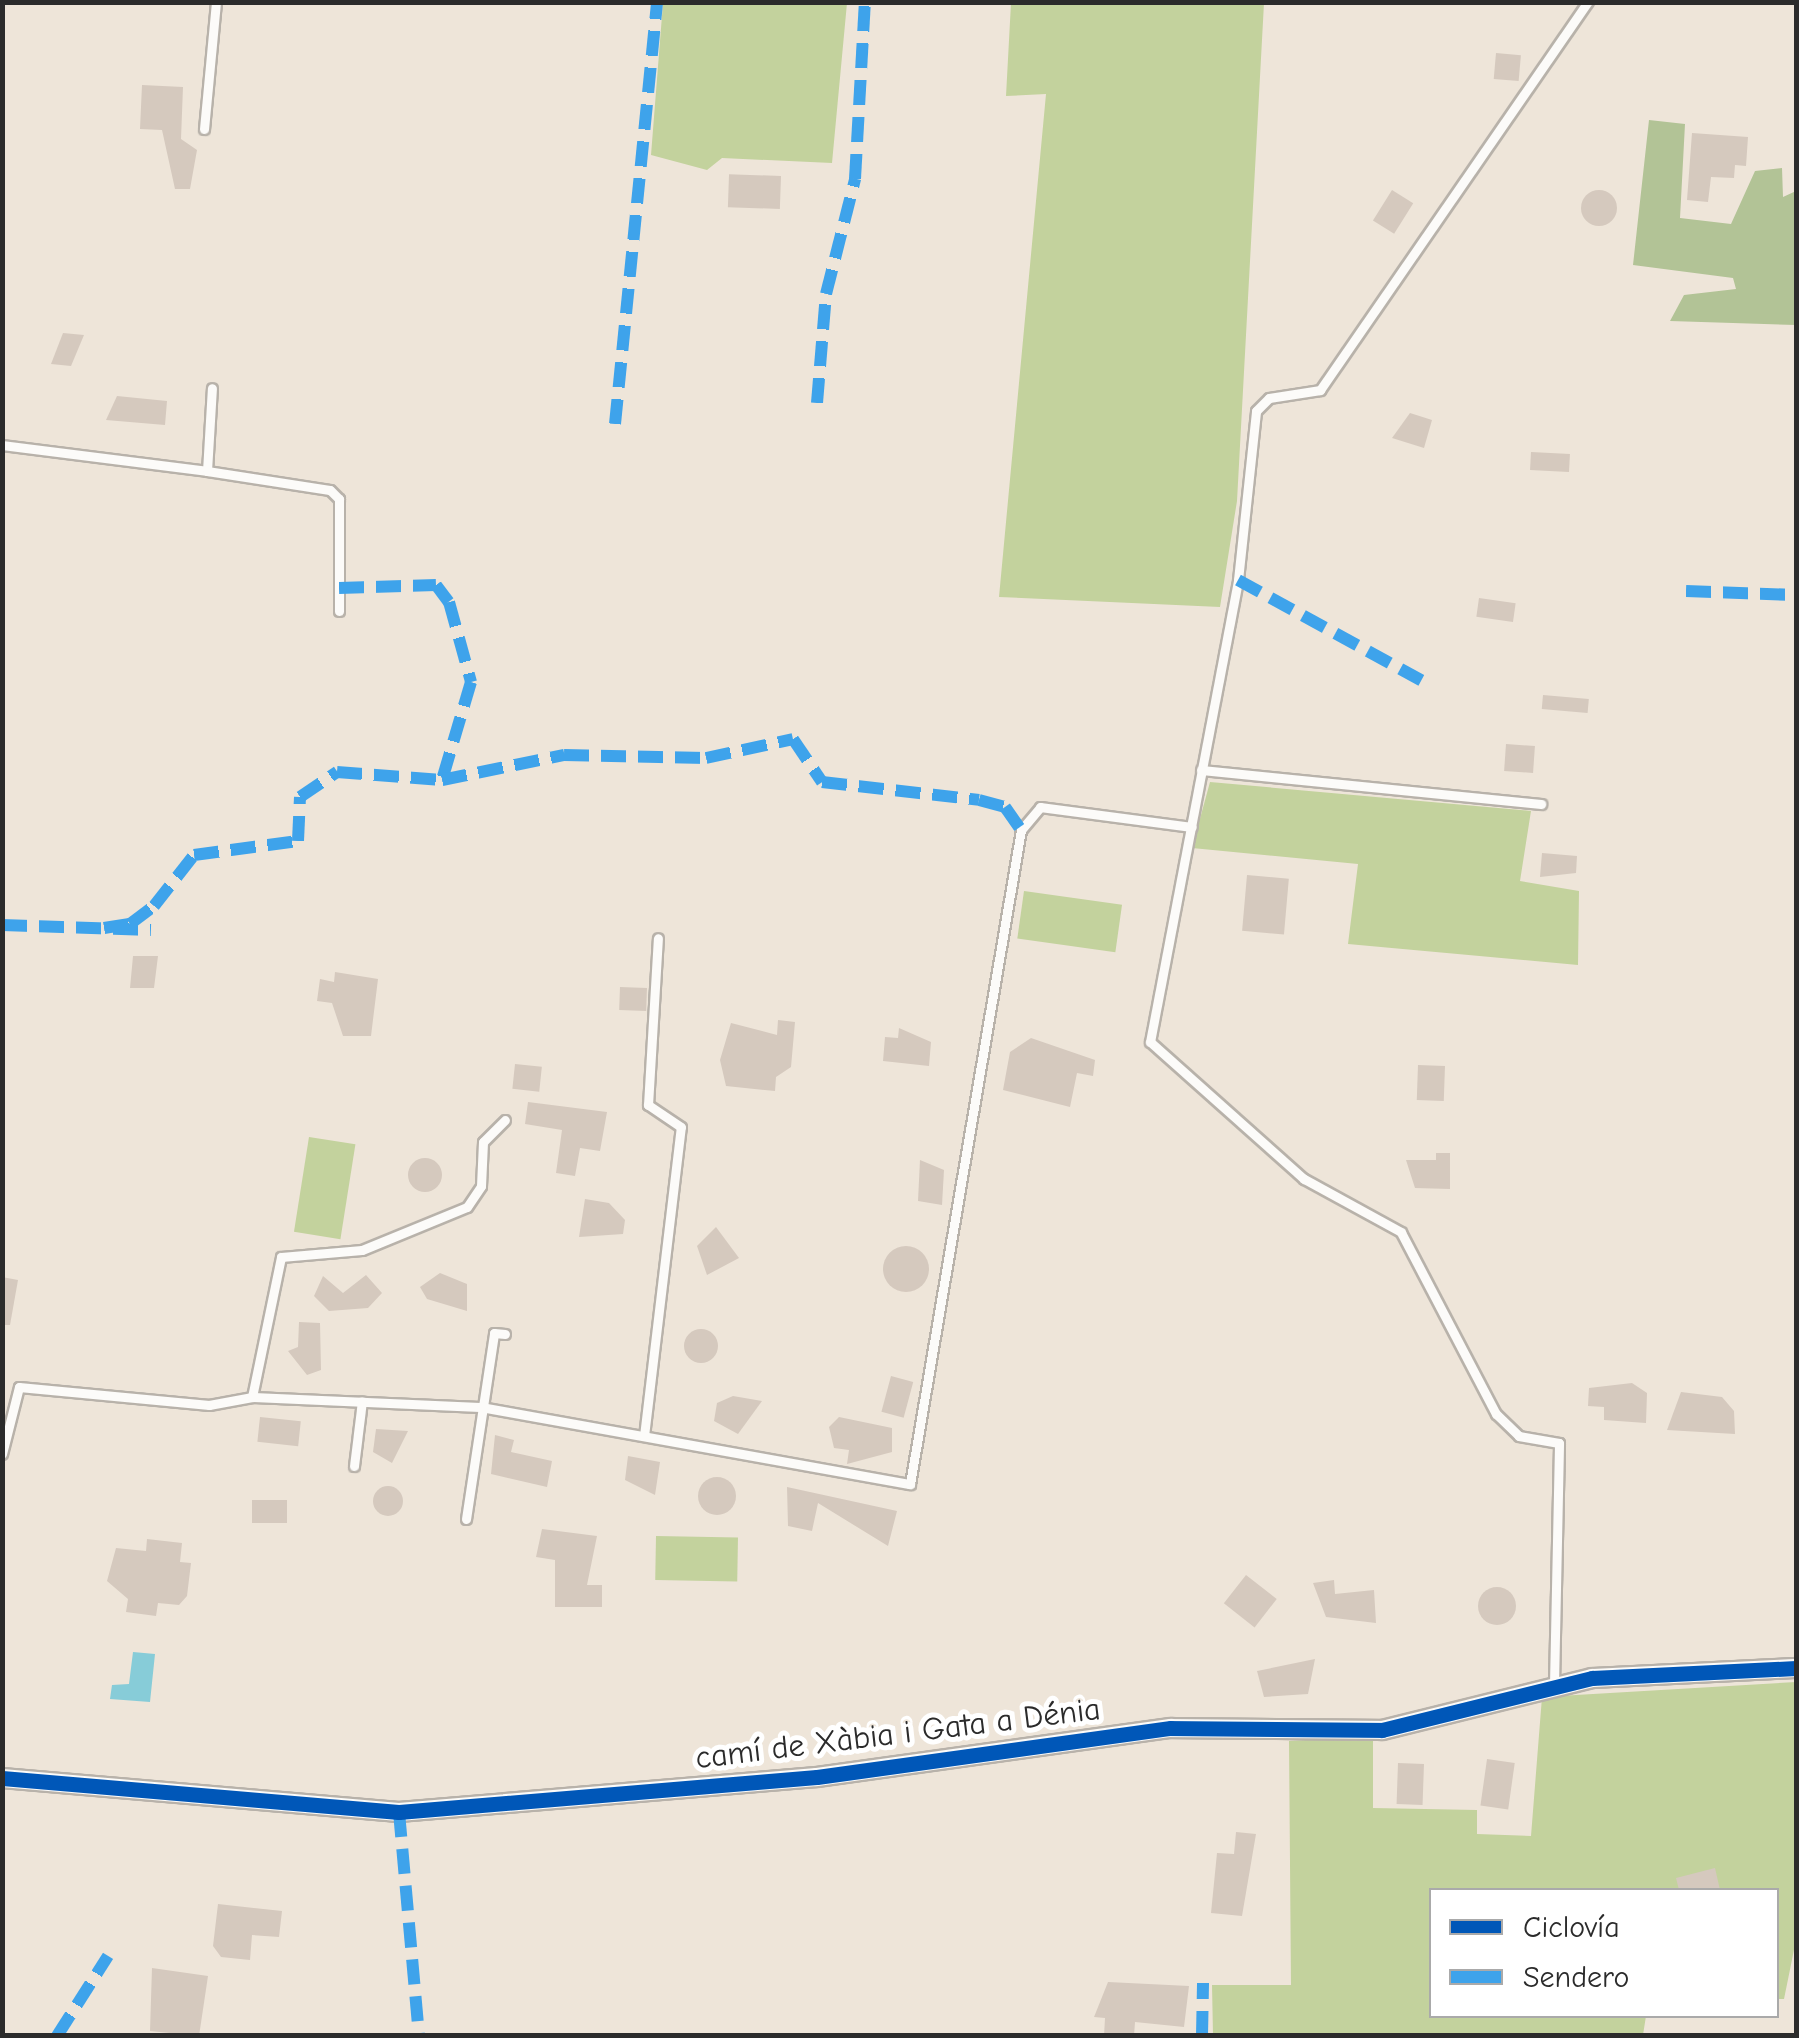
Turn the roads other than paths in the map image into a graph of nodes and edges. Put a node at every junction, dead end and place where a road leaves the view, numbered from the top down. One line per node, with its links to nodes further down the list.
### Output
1 (216, 2): 3 (lane)
2 (1588, 2): 8 (lane)
3 (204, 130)
4 (212, 388): 6 (lane)
5 (2, 445): 6 (lane)
6 (207, 472): 7 (lane)
7 (338, 612)
8 (1201, 770): 9 (lane); 10 (lane)
9 (1540, 804)
10 (1192, 827): 17 (lane); 22 (lane)
11 (658, 938): 17 (lane)
12 (505, 1120): 14 (lane)
13 (505, 1334): 16 (lane)
14 (252, 1397): 15 (lane); 18 (lane)
15 (362, 1402): 16 (lane); 19 (lane)
16 (480, 1407): 17 (lane); 20 (lane)
17 (644, 1436)
18 (2, 1454)
19 (354, 1466)
20 (466, 1519)
21 (1796, 1668): 22 (street, camí de Xàbia i Gata a Dénia)
22 (1554, 1684): 23 (street, camí de Xàbia i Gata a Dénia)
23 (2, 1778)

